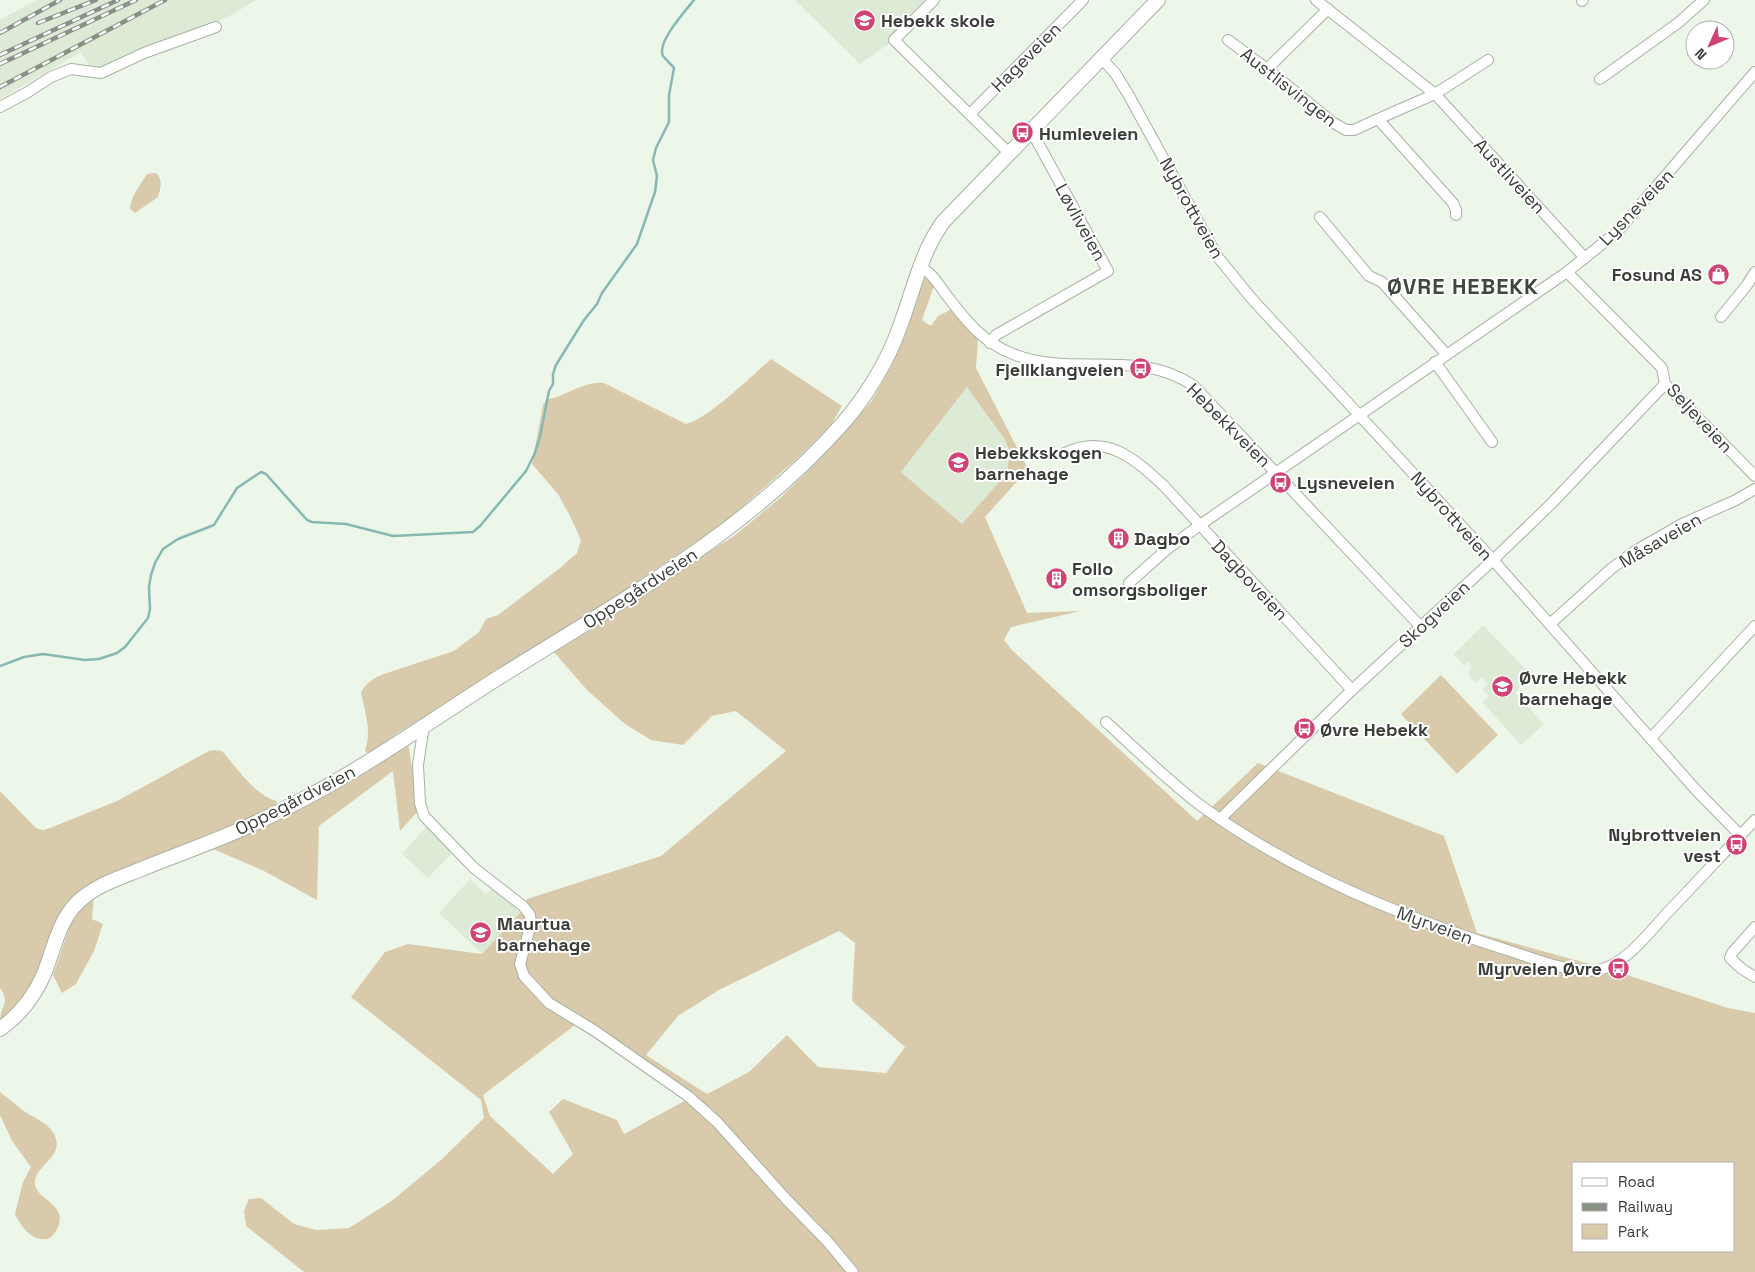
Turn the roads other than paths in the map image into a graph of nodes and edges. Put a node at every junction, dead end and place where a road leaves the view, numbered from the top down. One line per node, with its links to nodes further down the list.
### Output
1 (934, 0): 16 (street)
2 (1082, 0): 16 (street, Hageveien)
3 (1158, 0): 9 (main road, Oppegårdveien)
4 (1316, 0): 6 (street, Austliveien)
5 (1704, 0): 13 (street)
6 (1328, 9): 11 (street); 14 (street, Austliveien)
7 (216, 27): 15 (street)
8 (1228, 40): 11 (street, Austlisvingen)
9 (1102, 58): 18 (main road, Oppegårdveien); 31 (street, Nybrottveien)
10 (1488, 60): 14 (street)
11 (1267, 69): 17 (street, Austlisvingen)
12 (1755, 72): 22 (street, Lysneveien)
13 (1600, 79)
14 (1434, 94): 17 (street, Austlisvingen); 22 (street, Austliveien)
15 (0, 107)
16 (970, 114): 19 (street)
17 (1378, 119): 20 (street)
18 (1030, 132): 19 (main road, Oppegårdveien); 27 (street, Løvliveien)
19 (1009, 153): 23 (main road, Oppegårdveien)
20 (1456, 215)
21 (1320, 218): 28 (street)
22 (1584, 258): 24 (street, Lysneveien)
23 (920, 267): 27 (street, Hebekkveien); 45 (main road, Oppegårdveien)
24 (1567, 272): 28 (street, Lysneveien); 30 (street, Seljeveien)
25 (1755, 272): 26 (street)
26 (1721, 318)
27 (990, 343): 34 (street, Hebekkveien)
28 (1446, 354): 29 (street, Lysneveien)
29 (1435, 362): 31 (street, Lysneveien); 32 (street)
30 (1665, 384): 35 (street, Seljeveien); 38 (street, Skogveien)
31 (1360, 414): 34 (street, Lysneveien); 38 (street, Nybrottveien)
32 (1492, 442)
33 (1065, 453): 37 (street, Dagboveien)
34 (1276, 473): 37 (street, Lysneveien); 42 (street, Hebekkveien)
35 (1755, 476)
36 (1755, 489): 40 (street, Måsaveien)
37 (1200, 525): 39 (street, Lysneveien); 43 (street, Dagboveien)
38 (1493, 560): 40 (street, Nybrottveien); 42 (street, Skogveien)
39 (1129, 583)
40 (1550, 624): 46 (street, Nybrottveien)
41 (1755, 626): 46 (street)
42 (1420, 627): 43 (street, Skogveien)
43 (1352, 690): 47 (street, Skogveien)
44 (1106, 722): 47 (street, Myrveien)
45 (424, 725): 52 (main road, Oppegårdveien); 53 (street)
46 (1651, 738): 49 (street, Nybrottveien)
47 (1220, 818): 49 (street, Myrveien)
48 (1755, 820): 49 (street, Myrveien)
49 (1740, 835)
50 (1755, 927): 51 (street)
51 (1755, 977)
52 (0, 1029)
53 (853, 1272)

